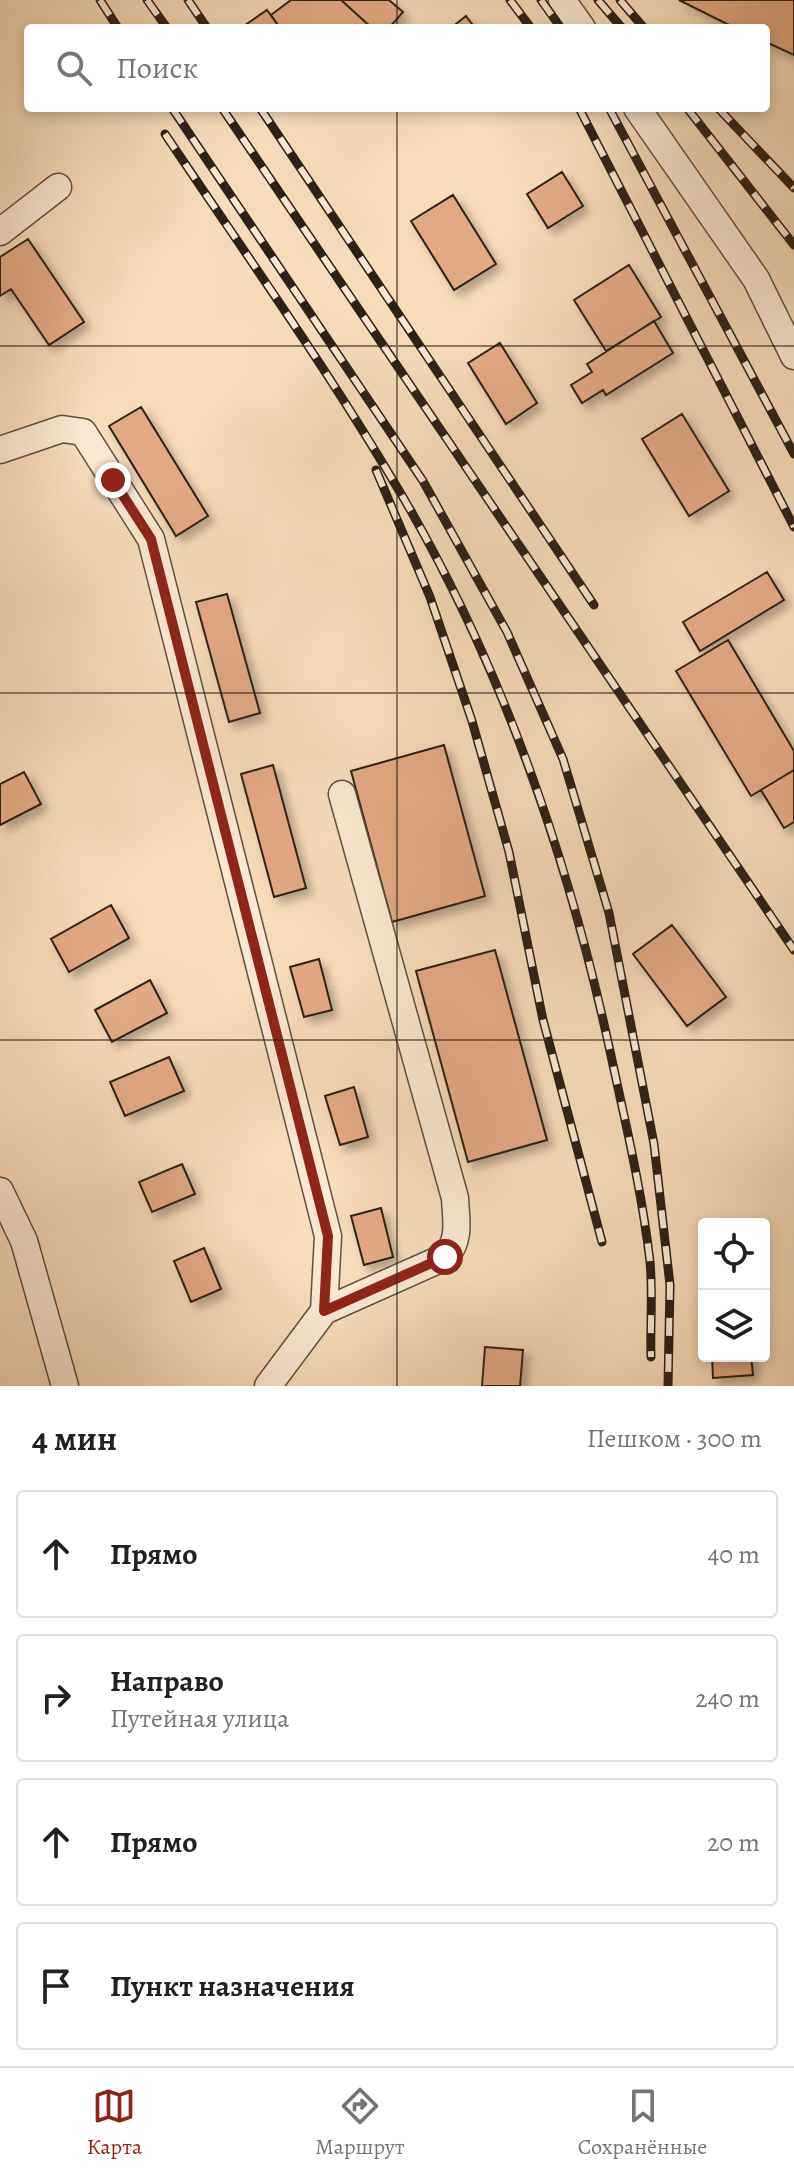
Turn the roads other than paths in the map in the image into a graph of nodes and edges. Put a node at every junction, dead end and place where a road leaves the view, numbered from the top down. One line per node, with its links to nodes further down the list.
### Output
1 (562, 0): 2 (street)
2 (579, 24)
3 (640, 112): 6 (street)
4 (58, 187): 5 (street)
5 (0, 232)
6 (794, 356)
7 (0, 450): 10 (street)
8 (342, 794): 10 (street)
9 (0, 1191): 11 (street)
10 (324, 1311): 12 (street)
11 (65, 1386)
12 (268, 1386)

